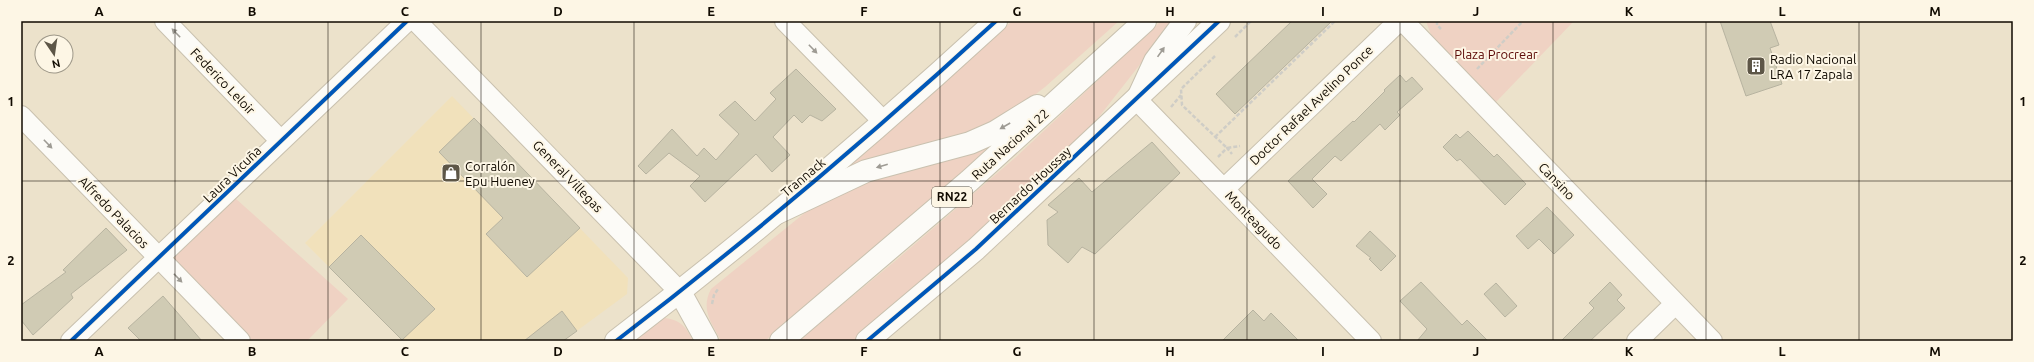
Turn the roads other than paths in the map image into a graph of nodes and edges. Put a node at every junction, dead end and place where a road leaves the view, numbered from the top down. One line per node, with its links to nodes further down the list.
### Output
1 (165, 21): 15 (street, Federico Leloir, one-way to 1)
2 (407, 21): 15 (street, Laura Vicuña)
3 (416, 21): 19 (street, General Villegas)
4 (785, 21): 14 (street, one-way to 14)
5 (996, 21): 14 (street, Trannack)
6 (1145, 21): 11 (street, Ruta Nacional 22 / RN22)
7 (1185, 21): 12 (street, one-way to 7)
8 (1219, 21): 12 (street, Bernardo Houssay)
9 (1399, 21): 16 (street, Doctor Rafael Avelino Ponce)
10 (1403, 21): 20 (street, Cansino)
11 (1117, 47): 17 (street, one-way to 17); 25 (street, Ruta Nacional 22 / RN22)
12 (1137, 100): 16 (street, Monteagudo); 26 (street, Bernardo Houssay)
13 (21, 116): 18 (street, Alfredo Palacios, one-way to 18)
14 (883, 121): 17 (street, Trannack)
15 (281, 141): 18 (street, Laura Vicuña)
16 (1224, 189): 27 (street, Monteagudo)
17 (777, 213): 19 (street, Trannack)
18 (159, 258): 21 (street, Laura Vicuña); 22 (street, Alfredo Palacios, one-way to 22)
19 (680, 292): 23 (street, Trannack); 24 (street, General Villegas)
20 (1675, 304): 28 (street); 29 (street, Cansino)
21 (71, 341)
22 (240, 341)
23 (616, 341)
24 (707, 341)
25 (781, 341)
26 (867, 341)
27 (1370, 341)
28 (1637, 341)
29 (1712, 341)

